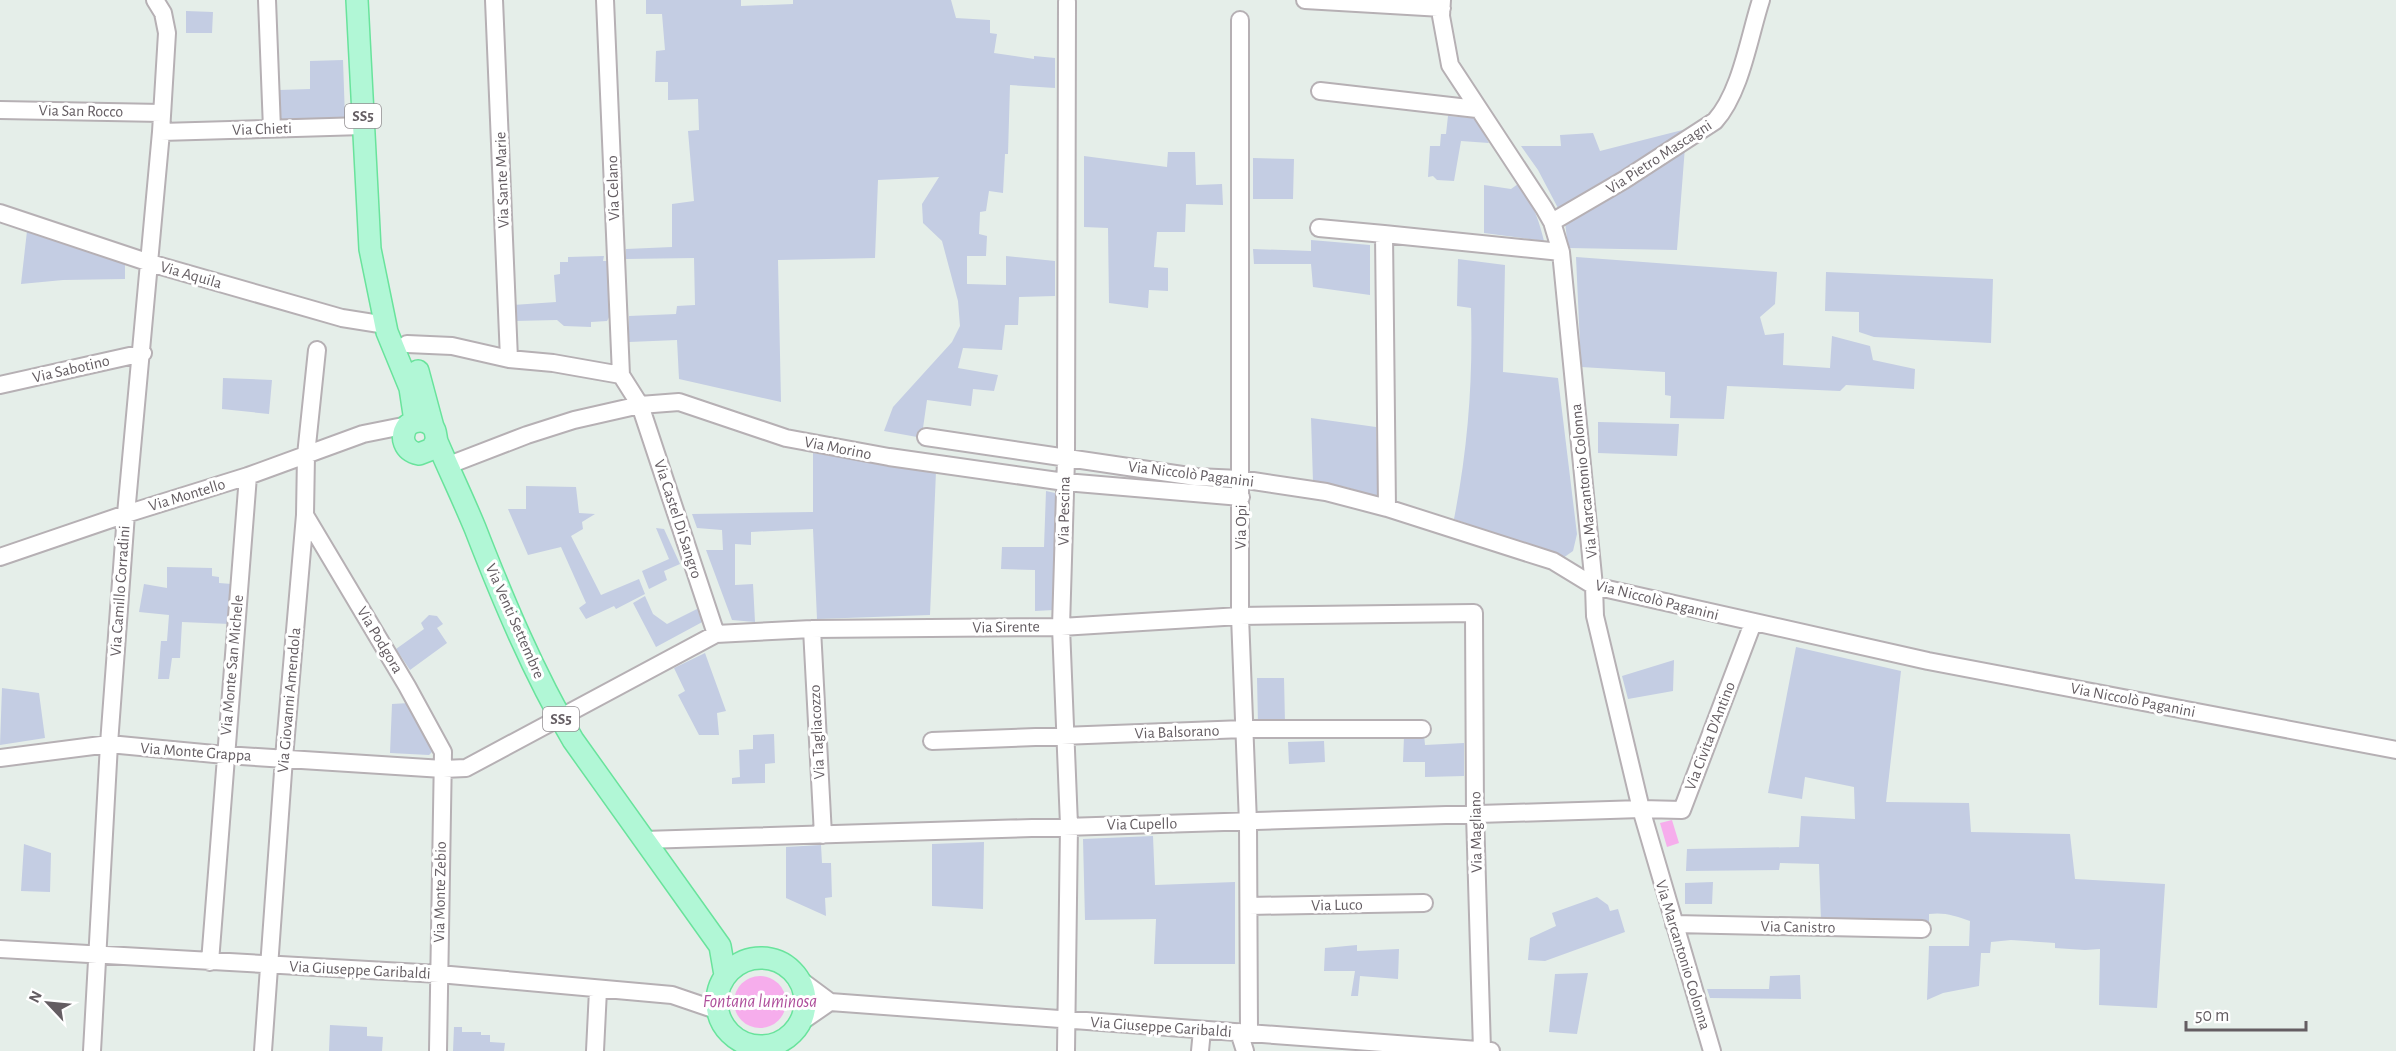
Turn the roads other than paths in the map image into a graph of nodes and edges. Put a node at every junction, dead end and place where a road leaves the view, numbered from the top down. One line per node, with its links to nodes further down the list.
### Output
1 (154, 0): 14 (street, Via Camillo Corradini)
2 (267, 0): 16 (street)
3 (357, 0): 15 (main road, SS5)
4 (494, 0): 29 (street, Via Sante Marie)
5 (605, 0): 30 (street, Via Celano)
6 (1305, 0): 9 (street)
7 (1761, 0): 19 (street, Via Pietro Mascagni)
8 (1067, 2): 36 (street, Via Pescina)
9 (1442, 4): 12 (street, Via Marcantonio Colonna)
10 (1240, 20): 39 (street, Via Opi)
11 (1320, 91): 12 (street)
12 (1477, 109): 19 (street, Via Marcantonio Colonna)
13 (0, 110): 14 (street, Via San Rocco)
14 (162, 113): 17 (street, Via Camillo Corradini)
15 (363, 126): 16 (street, Via Chieti); 24 (main road, SS5)
16 (272, 129): 17 (street, Via Chieti)
17 (161, 132): 23 (street, Via Camillo Corradini)
18 (0, 213): 23 (street, Via Aquila)
19 (1552, 222): 22 (street, Via Marcantonio Colonna)
20 (1319, 228): 21 (street)
21 (1384, 234): 22 (street); 42 (street)
22 (1561, 252): 46 (street, Via Marcantonio Colonna)
23 (150, 263): 25 (street, Via Aquila); 28 (street, Via Camillo Corradini)
24 (380, 292): 25 (main road, SS5); 26 (main road, SS5)
25 (386, 325): 33 (main road, SS5)
26 (407, 344): 29 (street); 33 (main road, SS5)
27 (317, 350): 35 (street, Via Giovanni Amendola)
28 (143, 353): 31 (street, Via Sabotino); 43 (street, Via Camillo Corradini)
29 (509, 359): 30 (street)
30 (621, 375): 32 (street)
31 (0, 385)
32 (640, 405): 37 (street, Via Morino); 40 (street, Via Morino); 52 (street, Via Castel Di Sangro)
33 (421, 435): 35 (street, Via Montello); 37 (main road)
34 (926, 437): 36 (street, Via Niccolò Paganini)
35 (306, 455): 38 (street, Via Montello); 44 (street, Via Giovanni Amendola)
36 (1066, 458): 39 (street, Via Niccolò Paganini); 40 (street, Via Pescina)
37 (449, 465): 53 (main road, Via Venti Settembre / SS5)
38 (248, 476): 43 (street, Via Montello); 60 (street, Via Monte San Michele)
39 (1240, 479): 41 (street, Via Opi); 42 (street, Via Niccolò Paganini)
40 (1065, 482): 41 (street, Via Morino); 50 (street, Via Pescina)
41 (1241, 497): 48 (street, Via Opi)
42 (1387, 508): 46 (street, Via Niccolò Paganini)
43 (126, 514): 45 (street, Via Montello); 58 (street, Via Camillo Corradini)
44 (304, 516): 62 (street, Via Giovanni Amendola); 63 (street, Via Podgora)
45 (0, 557)
46 (1594, 586): 49 (street, Via Niccolò Paganini); 64 (street, Via Marcantonio Colonna)
47 (1474, 613): 48 (street, Via Sirente); 65 (street, Via Magliano)
48 (1240, 616): 50 (street, Via Sirente); 54 (street, Via Opi)
49 (1753, 623): 59 (street, Via Niccolò Paganini); 64 (street, Via Civita D'Antino)
50 (1061, 627): 51 (street, Via Sirente); 56 (street, Via Pescina)
51 (812, 629): 52 (street, Via Sirente); 68 (street, Via Tagliacozzo)
52 (716, 634): 53 (street, Via Sirente)
53 (559, 717): 63 (street, Via Monte Grappa); 69 (main road, Via Venti Settembre / SS5)
54 (1244, 729): 55 (street, Via Balsorano); 56 (street, Via Balsorano); 66 (street, Via Opi)
55 (1422, 729)
56 (1067, 737): 57 (street, Via Balsorano); 67 (street, Via Pescina)
57 (932, 741)
58 (109, 744): 60 (street, Via Monte Grappa); 61 (street, Via Monte Grappa); 76 (street, Via Camillo Corradini)
59 (2396, 750)
60 (225, 755): 62 (street, Via Monte Grappa); 78 (street, Via Monte San Michele)
61 (0, 758)
62 (284, 758): 63 (street, Via Monte Grappa); 79 (street, Via Giovanni Amendola)
63 (443, 769): 80 (street, Via Monte Zebio)
64 (1641, 809): 65 (street, Via Cupello); 72 (street, Via Marcantonio Colonna)
65 (1475, 814): 66 (street, Via Cupello); 97 (street, Via Magliano)
66 (1248, 823): 67 (street, Via Cupello); 71 (street, Via Opi)
67 (1069, 825): 68 (street, Via Cupello); 86 (street, Via Pescina)
68 (823, 835): 69 (street, Via Cupello)
69 (644, 840): 74 (main road, Via Venti Settembre / SS5)
70 (1424, 903): 71 (street, Via Luco)
71 (1250, 906): 88 (street, Via Opi)
72 (1674, 924): 73 (street, Via Canistro); 98 (street, Via Marcantonio Colonna)
73 (1922, 929)
74 (720, 946): 77 (main road); 81 (main road, Via Venti Settembre / SS5)
75 (0, 949): 76 (street, Via Giuseppe Garibaldi)
76 (98, 956): 78 (street, Via Giuseppe Garibaldi); 90 (street, Via Camillo Corradini)
77 (749, 959): 81 (main road); 82 (main road)
78 (210, 962): 79 (street, Via Giuseppe Garibaldi)
79 (269, 966): 80 (street, Via Giuseppe Garibaldi); 91 (street, Via Giovanni Amendola)
80 (440, 974): 83 (street, Via Giuseppe Garibaldi); 92 (street, Via Monte Zebio)
81 (725, 975): 85 (main road, SS5)
82 (799, 979): 84 (street); 89 (main road)
83 (598, 990): 85 (street, Via Giuseppe Garibaldi); 93 (street)
84 (830, 1002): 86 (street, Via Giuseppe Garibaldi); 89 (street)
85 (716, 1010): 89 (main road)
86 (1067, 1020): 87 (street, Via Giuseppe Garibaldi); 94 (street, Via Pescina)
87 (1202, 1030): 88 (street, Via Giuseppe Garibaldi); 95 (street)
88 (1244, 1033): 96 (street, Via Opi); 97 (street, Via Giuseppe Garibaldi)
89 (780, 1043)
90 (92, 1051)
91 (263, 1051)
92 (438, 1051)
93 (595, 1051)
94 (1066, 1051)
95 (1200, 1051)
96 (1245, 1051)
97 (1487, 1051)
98 (1712, 1051)

